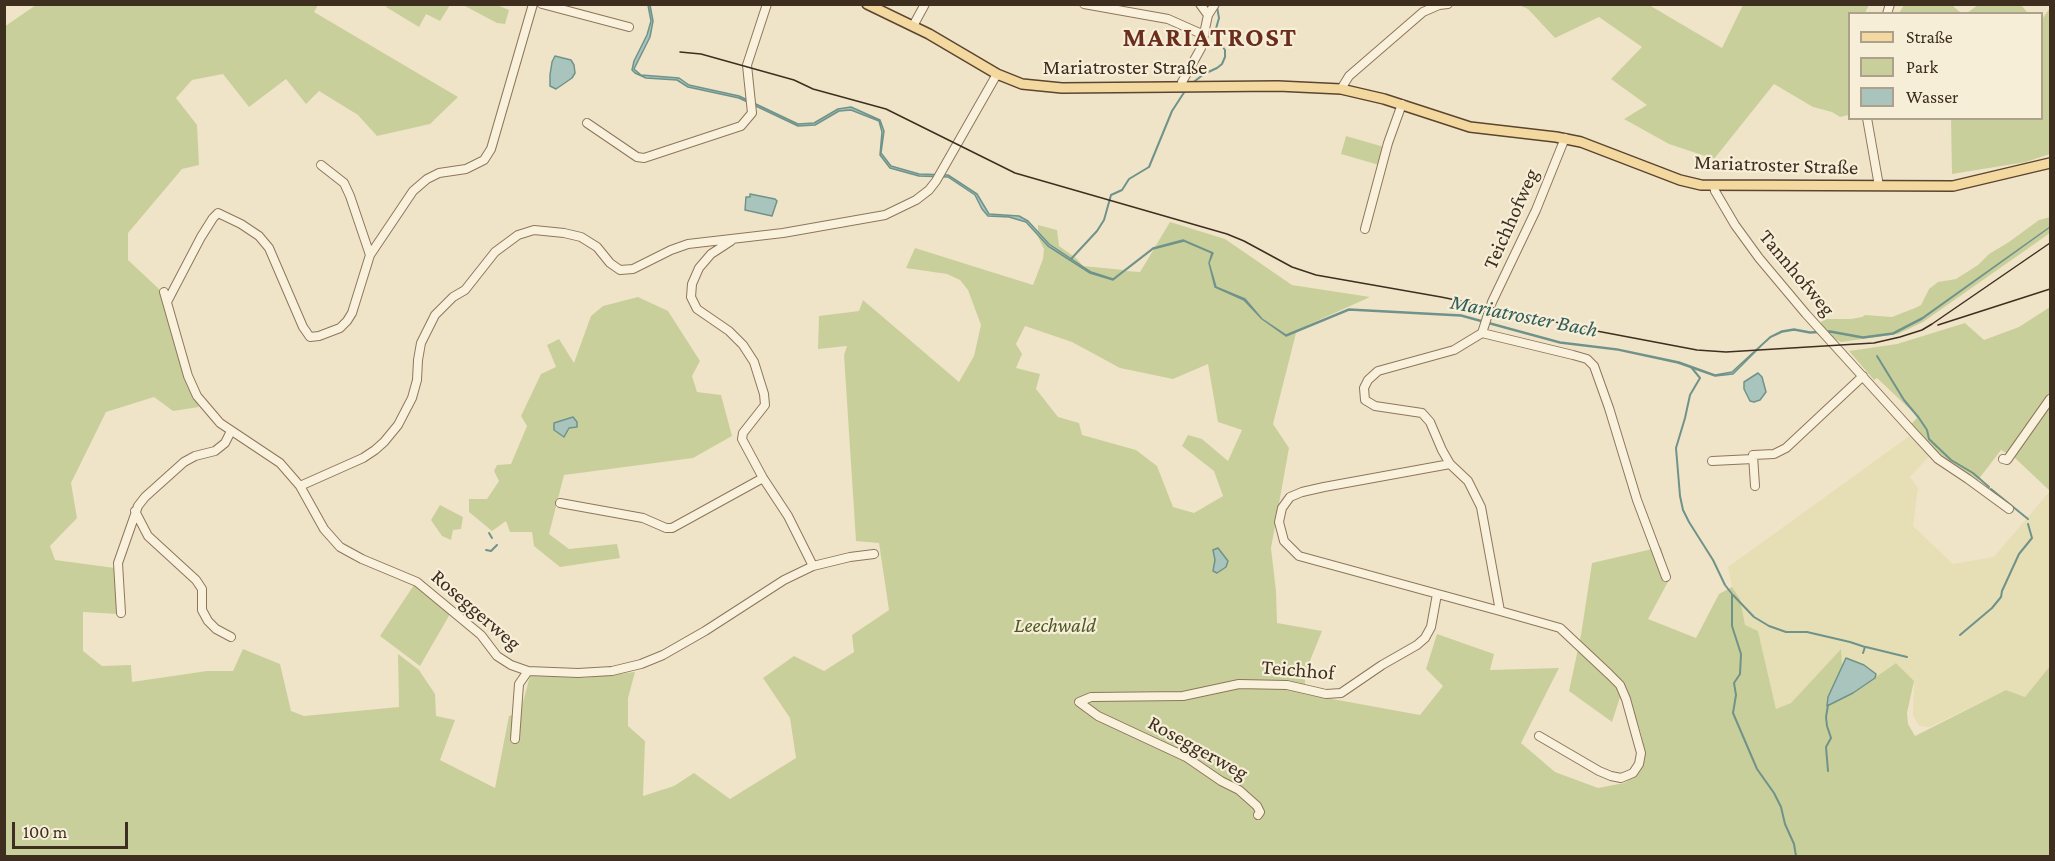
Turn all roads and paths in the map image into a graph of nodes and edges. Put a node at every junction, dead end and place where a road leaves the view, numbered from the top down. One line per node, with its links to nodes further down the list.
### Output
1 (533, 4): 26 (street)
2 (542, 4): 11 (street)
3 (767, 4): 18 (street)
4 (867, 4): 10 (main road, Mariatroster Straße)
5 (925, 4): 10 (street)
6 (1084, 4): 12 (street)
7 (1200, 4): 9 (street)
8 (1448, 4): 15 (street)
9 (1212, 9): 12 (street)
10 (913, 26): 13 (main road, Mariatroster Straße)
11 (629, 27)
12 (1204, 35): 14 (street)
13 (997, 74): 14 (main road, Mariatroster Straße); 25 (street)
14 (1189, 87): 15 (main road, Mariatroster Straße)
15 (1341, 89): 16 (main road, Mariatroster Straße)
16 (1402, 104): 19 (main road, Mariatroster Straße); 24 (street)
17 (1867, 120): 23 (street)
18 (587, 123)
19 (1565, 138): 22 (main road, Mariatroster Straße); 29 (street, Teichhofweg)
20 (2050, 163): 23 (main road, Mariatroster Straße)
21 (321, 165): 26 (street)
22 (1714, 186): 23 (main road, Mariatroster Straße); 30 (street, Tannhofweg)
23 (1880, 186)
24 (1365, 229)
25 (735, 239): 37 (street); 38 (street)
26 (370, 255): 28 (street)
27 (164, 292): 28 (street, Roseggerweg)
28 (167, 302): 32 (street, Roseggerweg)
29 (1482, 330): 36 (street); 45 (street)
30 (1863, 376): 33 (street); 41 (street, Tannhofweg)
31 (2050, 399): 34 (street)
32 (231, 431): 38 (street, Roseggerweg); 42 (street)
33 (1755, 457): 35 (street); 39 (street)
34 (2003, 459)
35 (1712, 461)
36 (1450, 464): 46 (street); 47 (street)
37 (763, 478): 40 (street); 44 (street)
38 (300, 486): 50 (street, Roseggerweg)
39 (1755, 486)
40 (560, 503)
41 (2009, 509)
42 (135, 511): 48 (street); 49 (street)
43 (874, 554): 44 (street, Roseggerweg)
44 (813, 566): 50 (street, Roseggerweg)
45 (1666, 577)
46 (1437, 594): 47 (street); 51 (street, Teichhof)
47 (1500, 611): 52 (street)
48 (122, 613)
49 (231, 637)
50 (528, 671): 53 (street)
51 (1079, 702): 54 (street, Roseggerweg)
52 (1539, 736)
53 (514, 739)
54 (1258, 815)

